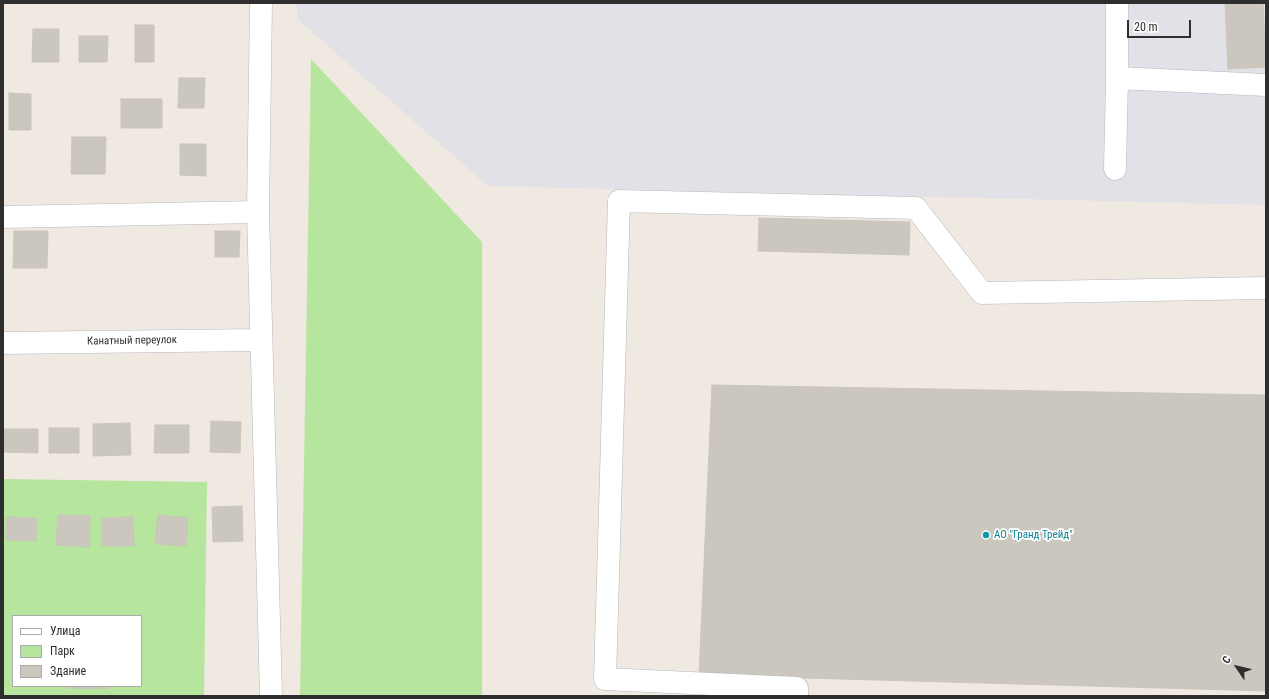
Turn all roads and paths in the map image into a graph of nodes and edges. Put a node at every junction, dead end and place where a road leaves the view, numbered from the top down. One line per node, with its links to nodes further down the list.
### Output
1 (261, 3): 6 (street)
2 (1117, 3): 3 (street)
3 (1117, 78): 4 (street); 5 (street)
4 (1266, 85)
5 (1115, 169)
6 (258, 212): 7 (street); 9 (street)
7 (3, 217)
8 (1266, 288): 12 (street)
9 (261, 340): 10 (street, Канатный переулок); 11 (street)
10 (3, 343)
11 (271, 696)
12 (797, 696)

